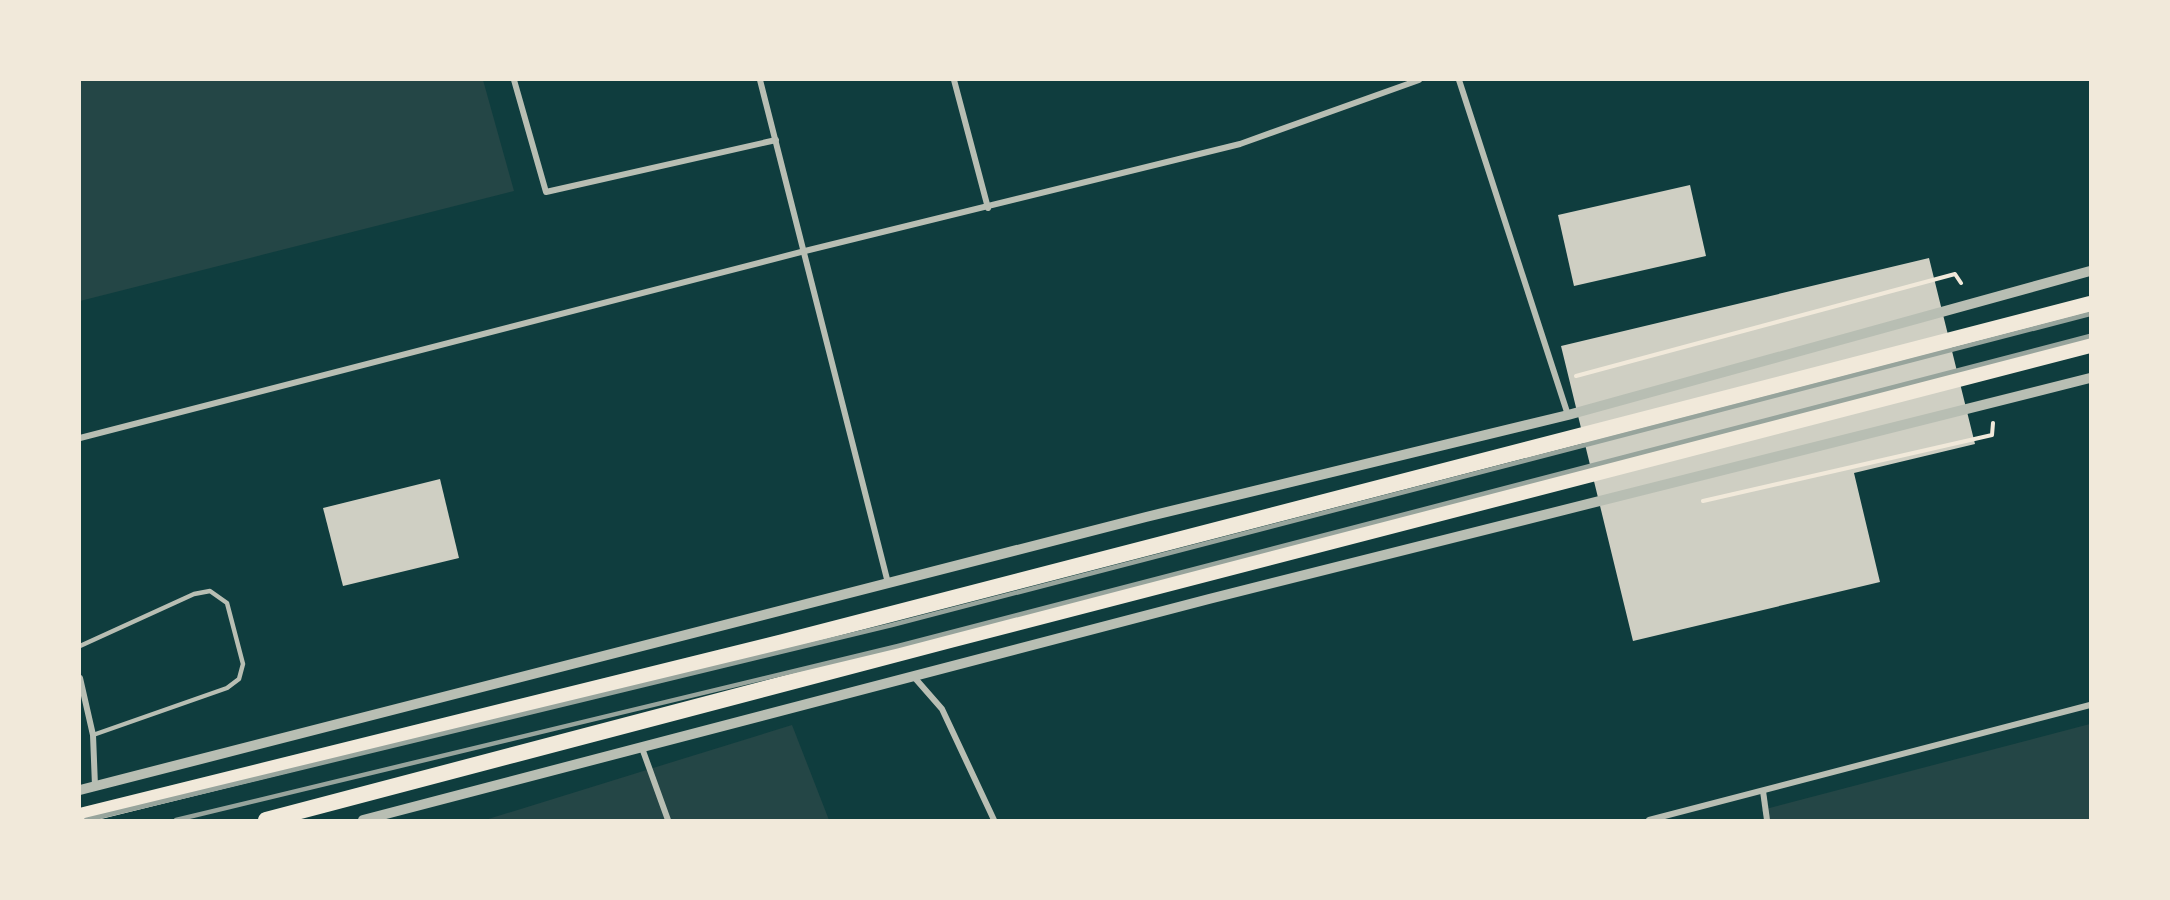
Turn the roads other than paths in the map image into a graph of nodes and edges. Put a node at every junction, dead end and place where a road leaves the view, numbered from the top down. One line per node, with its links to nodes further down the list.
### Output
1 (514, 80): 6 (street)
2 (760, 80): 6 (street)
3 (954, 80): 7 (street)
4 (1419, 80): 7 (street)
5 (1459, 80): 13 (street)
6 (776, 140): 8 (street)
7 (987, 208): 8 (street)
8 (805, 250): 14 (street); 15 (street)
9 (2091, 272): 13 (street)
10 (2091, 303): 25 (highway)
11 (2091, 345): 26 (highway)
12 (2091, 378): 17 (street)
13 (1568, 416): 15 (street)
14 (80, 438)
15 (888, 583): 22 (street)
16 (80, 646): 20 (lane)
17 (914, 677): 21 (street); 29 (street)
18 (80, 678): 20 (street)
19 (2091, 705): 24 (street)
20 (93, 735): 22 (street)
21 (642, 748): 27 (street); 28 (street)
22 (96, 786): 23 (street)
23 (80, 790)
24 (1763, 791): 30 (street); 31 (street)
25 (80, 816)
26 (267, 820)
27 (363, 820)
28 (668, 820)
29 (994, 820)
30 (1649, 820)
31 (1767, 820)

